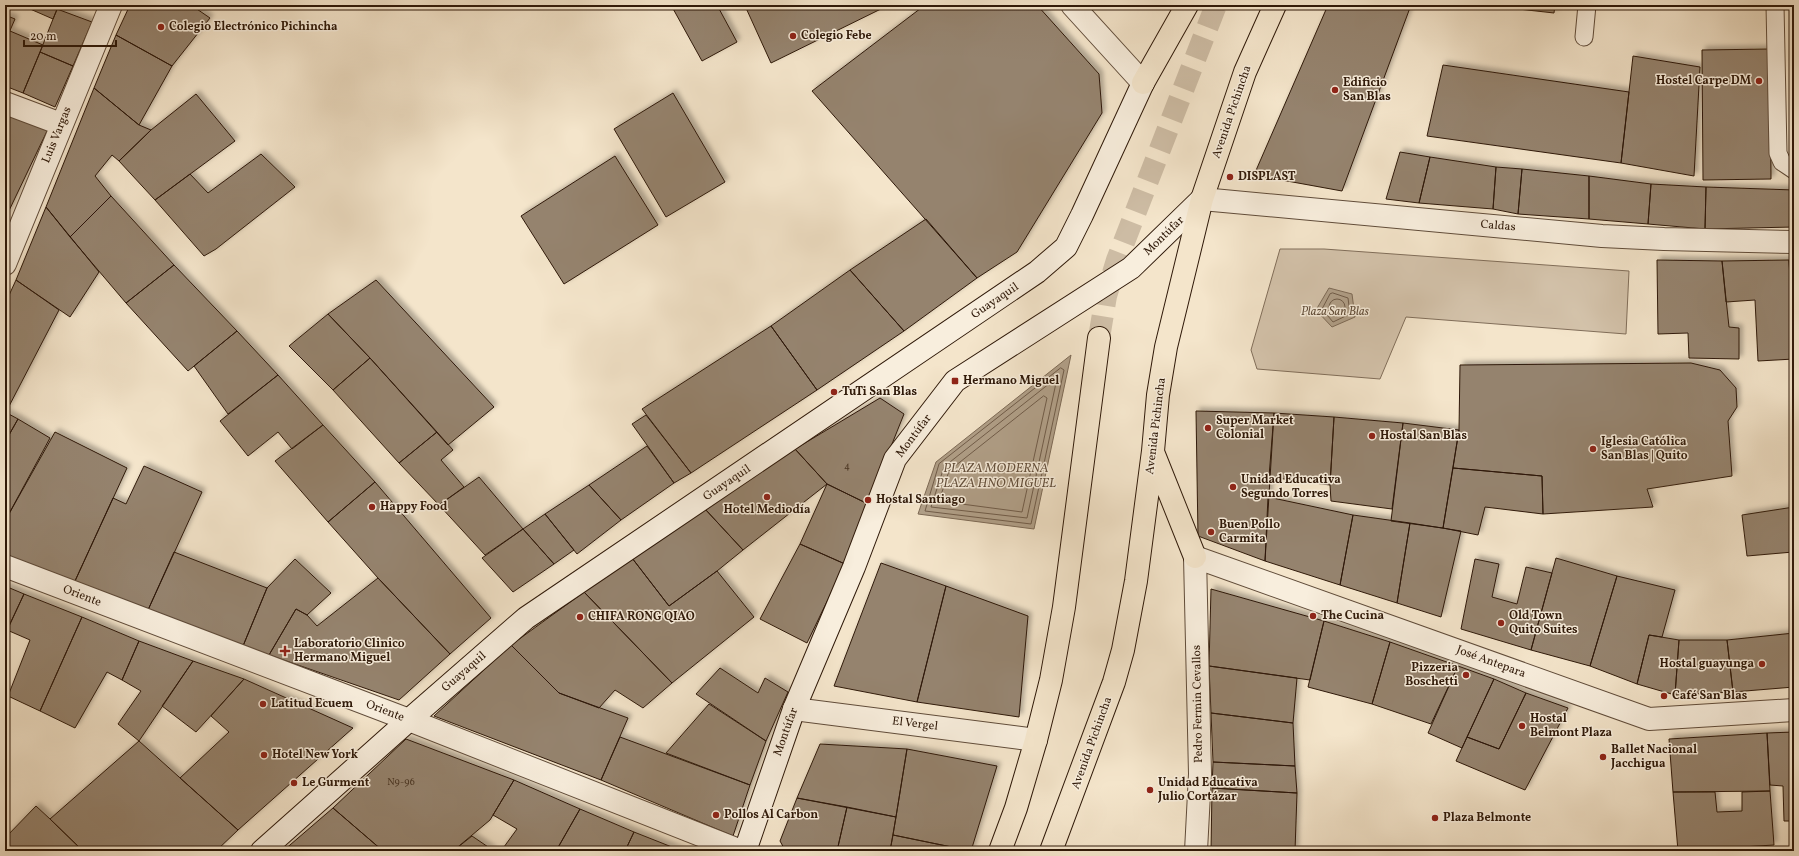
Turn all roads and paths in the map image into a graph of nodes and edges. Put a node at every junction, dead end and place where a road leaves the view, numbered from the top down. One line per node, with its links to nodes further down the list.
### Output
1 (111, 5): 10 (street, Luis Vargas)
2 (1072, 5): 8 (street)
3 (1187, 5): 8 (main road)
4 (1275, 5): 12 (main road, Avenida Pichincha)
5 (1587, 5): 7 (lane)
6 (1775, 5): 11 (lane)
7 (1584, 37)
8 (1143, 83): 21 (street, Guayaquil)
9 (5, 103): 10 (street)
10 (62, 124): 14 (street, Luis Vargas)
11 (1794, 170)
12 (1202, 198): 13 (street, Caldas); 16 (main road, Avenida Pichincha); 19 (street, Montúfar)
13 (1794, 242)
14 (5, 264)
15 (1098, 338): 22 (main road)
16 (1153, 451): 17 (main road); 27 (main road, Avenida Pichincha)
17 (1195, 557): 20 (street, José Antepara); 28 (street, Pedro Fermin Cevallos)
18 (5, 566): 21 (street, Oriente)
19 (794, 709): 22 (street, El Vergel); 25 (street, Montúfar)
20 (1794, 710)
21 (409, 720): 23 (street, Guayaquil); 24 (street, Oriente)
22 (1036, 740): 26 (main road)
23 (262, 851)
24 (741, 851)
25 (745, 851)
26 (1000, 851)
27 (1051, 851)
28 (1196, 851)

